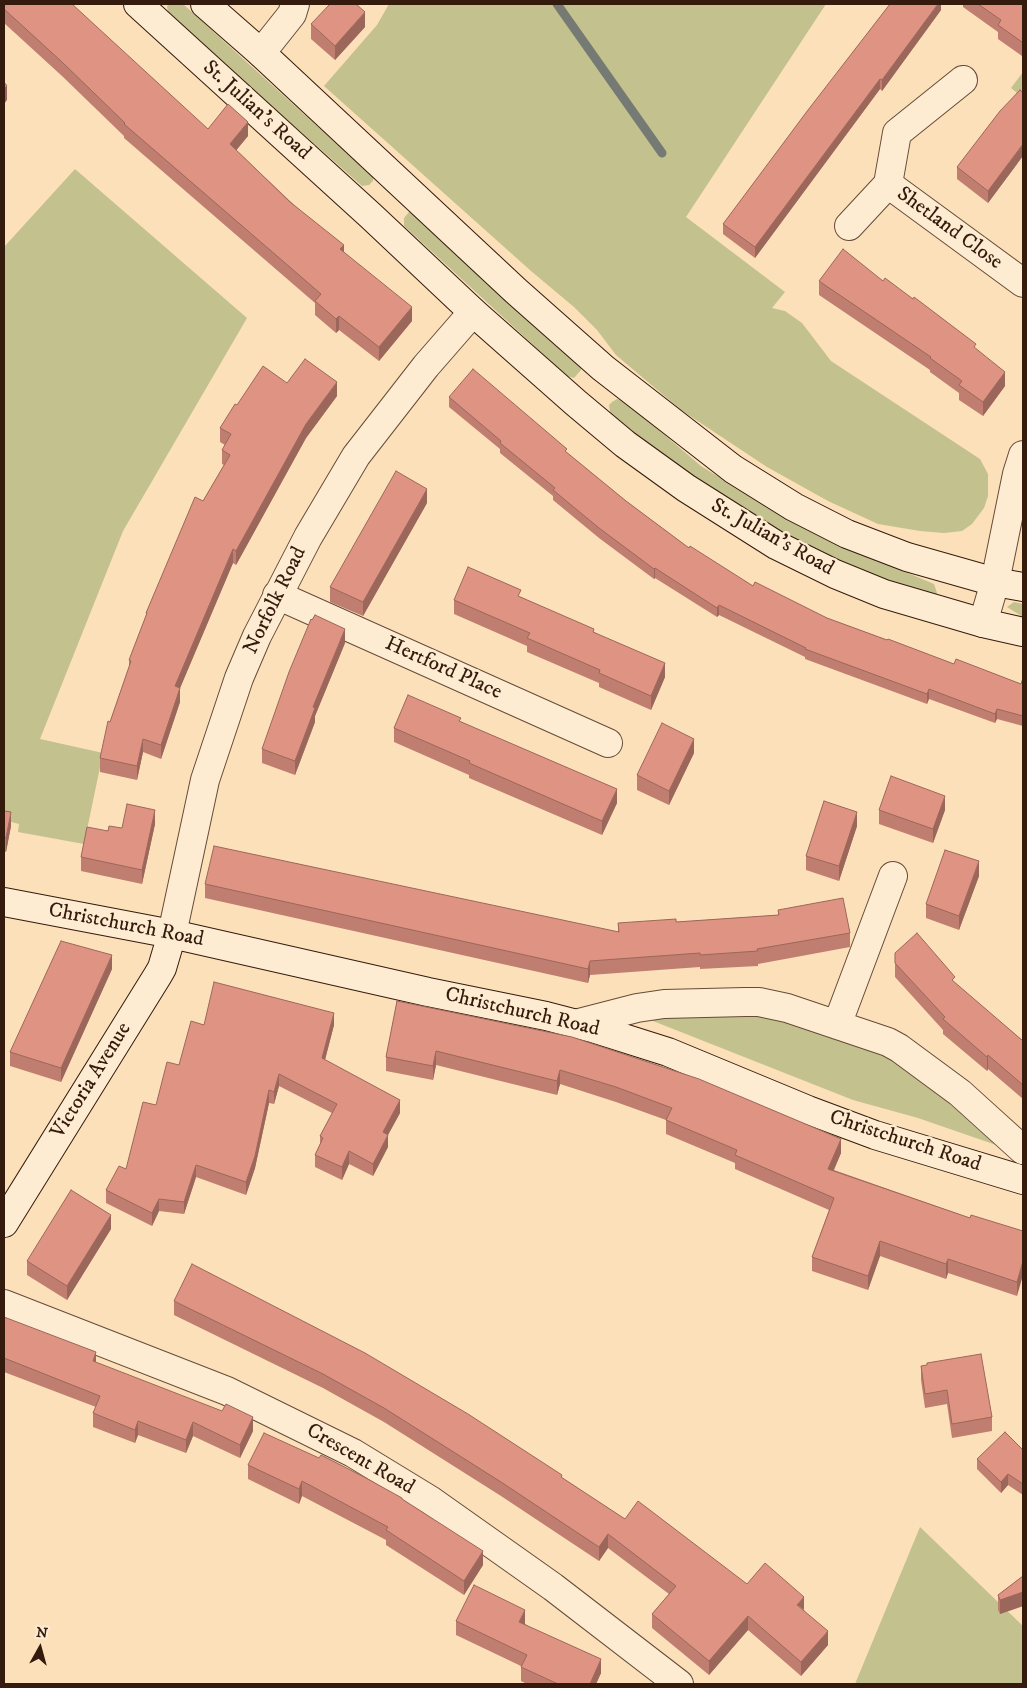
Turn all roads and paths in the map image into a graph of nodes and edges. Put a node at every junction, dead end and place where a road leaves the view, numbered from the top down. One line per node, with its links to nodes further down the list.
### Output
1 (205, 4): 4 (street, St. Julian's Road)
2 (295, 4): 4 (street)
3 (142, 5): 8 (street, St. Julian's Road)
4 (261, 54): 6 (street, St. Julian's Road)
5 (963, 80): 7 (street, Shetland Close)
6 (396, 180): 8 (street); 12 (street, St. Julian's Road)
7 (888, 184): 9 (street); 10 (street, Shetland Close)
8 (371, 216): 11 (street, St. Julian's Road)
9 (849, 226)
10 (1023, 283)
11 (473, 312): 13 (street, St. Julian's Road); 17 (street, Norfolk Road)
12 (603, 368): 13 (street); 15 (street, St. Julian's Road)
13 (576, 403): 18 (street, St. Julian's Road)
14 (1023, 455): 15 (street)
15 (995, 582): 16 (street, St. Julian's Road); 18 (street)
16 (1023, 587)
17 (277, 595): 20 (street, Hertford Place); 23 (street, Norfolk Road)
18 (983, 623): 19 (street, St. Julian's Road)
19 (1023, 632)
20 (608, 743)
21 (893, 876): 25 (street)
22 (4, 902): 23 (street, Christchurch Road)
23 (172, 934): 24 (street, Christchurch Road); 28 (street, Victoria Avenue)
24 (575, 1024): 25 (street); 27 (street, Christchurch Road)
25 (837, 1025): 26 (street)
26 (1023, 1150)
27 (1023, 1180)
28 (4, 1223)
29 (4, 1304): 30 (street, Crescent Road)
30 (679, 1684)

